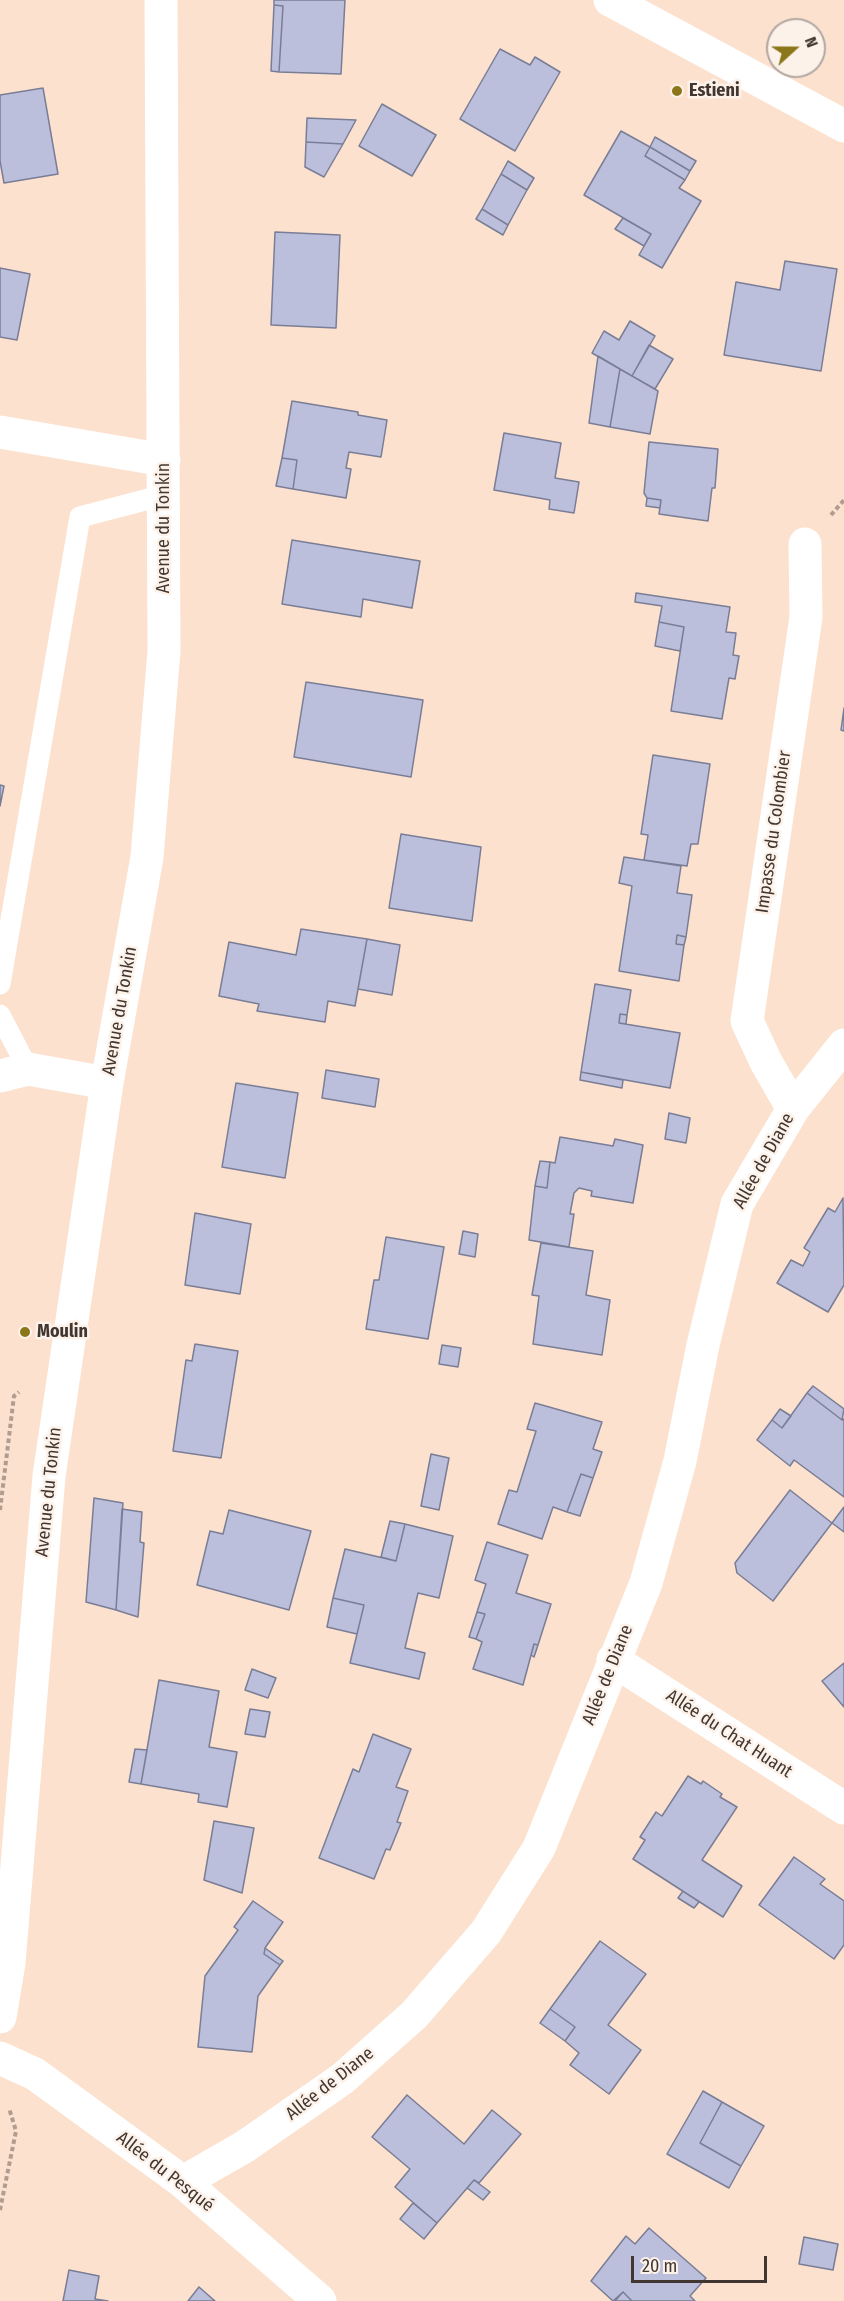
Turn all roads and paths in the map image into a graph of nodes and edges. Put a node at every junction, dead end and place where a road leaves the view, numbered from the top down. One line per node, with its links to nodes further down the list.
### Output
1 (610, 0): 3 (street)
2 (159, 4): 5 (street, Avenue du Tonkin)
3 (844, 126)
4 (0, 432): 5 (street)
5 (164, 460): 6 (street, Avenue du Tonkin)
6 (164, 495): 8 (lane); 13 (street, Avenue du Tonkin)
7 (805, 544): 14 (street, Impasse du Colombier)
8 (0, 984)
9 (0, 1015): 11 (lane)
10 (844, 1045): 12 (street, Allée de Diane)
11 (14, 1072): 13 (street)
12 (833, 1082): 14 (street, Allée de Diane)
13 (107, 1083): 17 (street, Avenue du Tonkin)
14 (794, 1109): 15 (street, Allée de Diane)
15 (614, 1660): 16 (street, Allée du Chat Huant); 20 (street, Allée de Diane)
16 (844, 1808)
17 (0, 2017)
18 (0, 2058): 20 (street, Allée du Pesqué)
19 (6, 2098): 21 (path)
20 (183, 2182): 22 (street, Allée du Pesqué)
21 (0, 2210)
22 (320, 2301)

